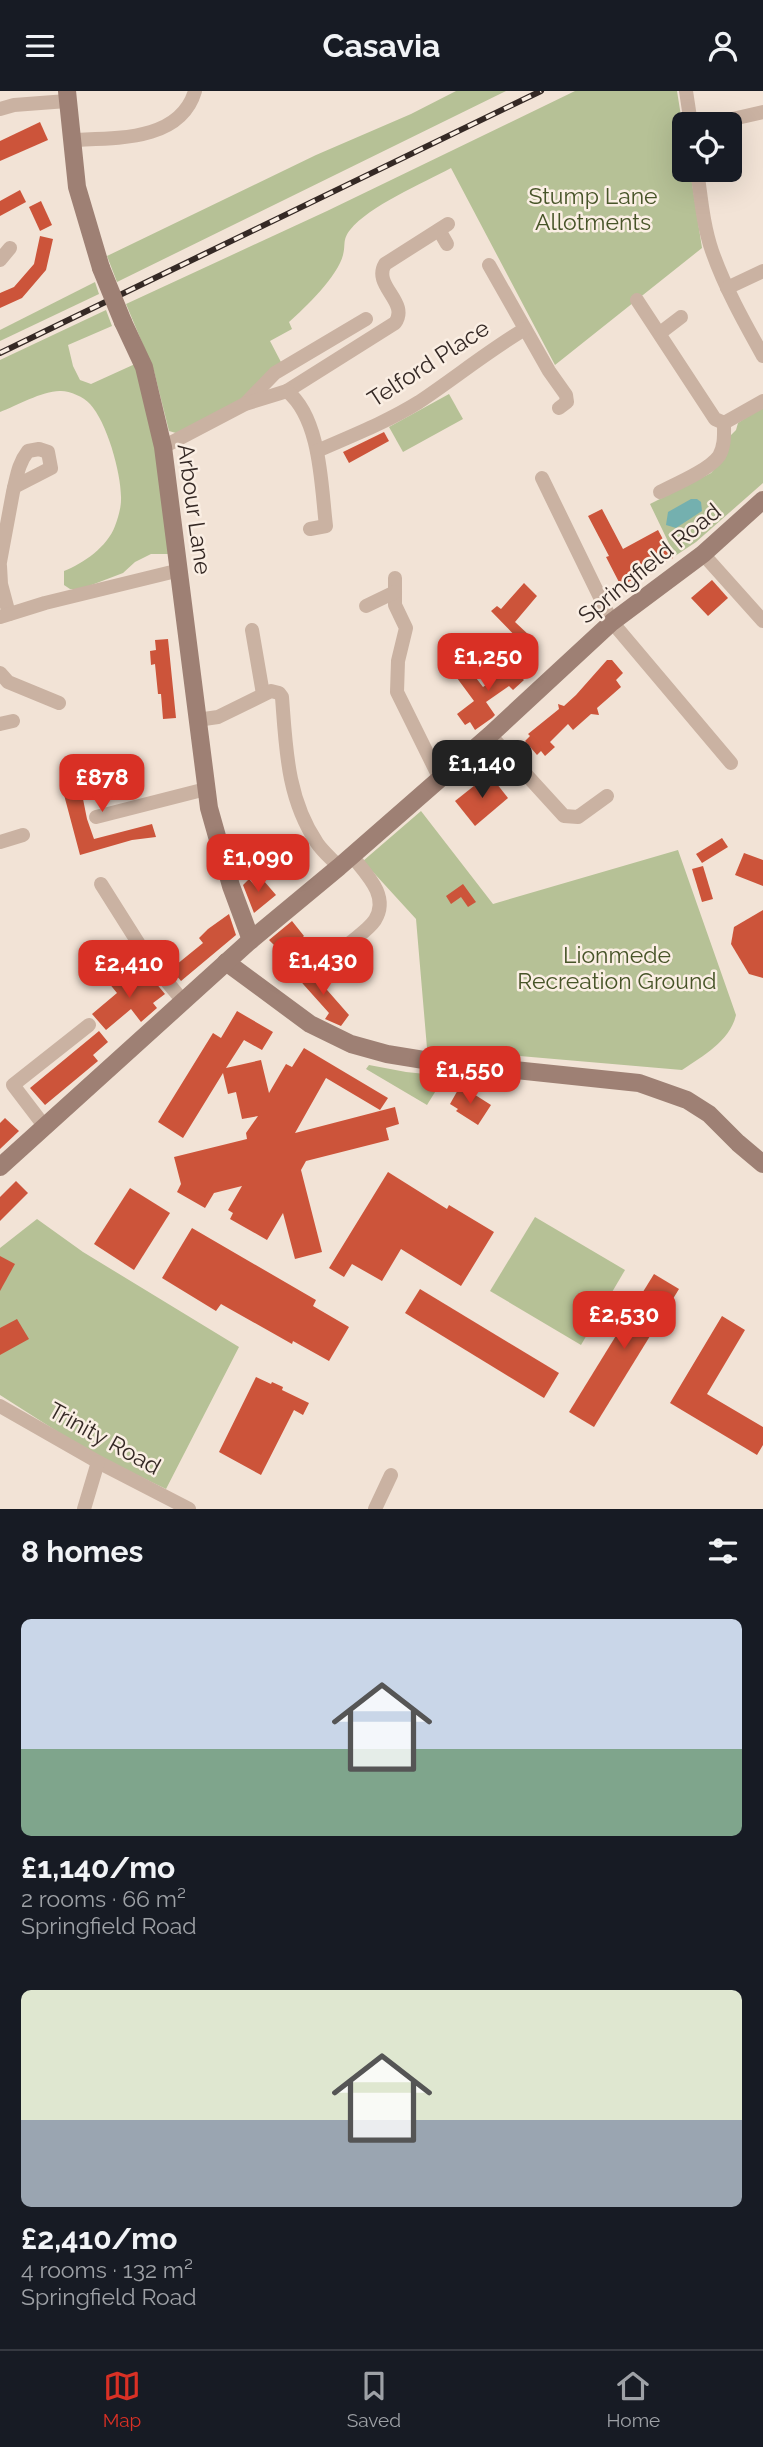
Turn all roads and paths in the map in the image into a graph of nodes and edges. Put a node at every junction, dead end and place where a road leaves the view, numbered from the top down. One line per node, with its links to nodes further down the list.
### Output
1 (195, 91): 8 (street)
2 (686, 91): 5 (street)
3 (67, 96): 4 (street); 8 (street, Arbour Lane)
4 (0, 109)
5 (689, 112)
6 (763, 112): 7 (street)
7 (742, 116)
8 (71, 140): 27 (street, Arbour Lane, bridge)
9 (699, 182): 15 (street)
10 (447, 244): 22 (street)
11 (10, 248): 12 (street)
12 (0, 260)
13 (489, 265): 19 (street, Telford Place)
14 (763, 271): 15 (street)
15 (727, 288): 21 (street)
16 (637, 300): 20 (street)
17 (681, 317): 20 (street)
18 (366, 319): 24 (street)
19 (525, 329): 25 (street, Telford Place); 28 (street, Telford Place)
20 (660, 333): 26 (street)
21 (763, 356)
22 (287, 391): 24 (street); 28 (street)
23 (763, 401): 26 (street)
24 (245, 404): 27 (street)
25 (559, 408)
26 (724, 423): 31 (street)
27 (163, 447): 36 (street, Arbour Lane)
28 (317, 451): 33 (street)
29 (541, 478): 40 (street)
30 (15, 487): 35 (street)
31 (660, 492)
32 (763, 500): 34 (street, Springfield Road)
33 (310, 529)
34 (703, 554): 39 (street); 40 (street, Springfield Road)
35 (0, 561): 38 (street)
36 (180, 570): 38 (street); 45 (street, Arbour Lane)
37 (366, 606): 48 (street)
38 (4, 616)
39 (763, 621)
40 (612, 622): 46 (street, Springfield Road); 47 (street)
41 (252, 630): 43 (street)
42 (0, 673): 44 (street)
43 (263, 694): 45 (street); 54 (street)
44 (59, 703)
45 (197, 720): 49 (street, Arbour Lane)
46 (490, 735): 48 (street, Springfield Road); 50 (street)
47 (731, 763)
48 (440, 779): 54 (street, Springfield Road)
49 (206, 789): 51 (street); 56 (street, Arbour Lane)
50 (607, 796)
51 (96, 817)
52 (23, 835): 53 (street)
53 (0, 842)
54 (346, 862): 56 (street, Springfield Road); 57 (street)
55 (101, 884): 59 (street)
56 (251, 940): 58 (street, Springfield Road)
57 (355, 949)
58 (226, 962): 59 (street, Springfield Road); 62 (street)
59 (183, 1000): 61 (street, Springfield Road)
60 (89, 1025): 61 (street)
61 (45, 1127): 63 (street, Springfield Road)
62 (763, 1164)
63 (0, 1167)
64 (0, 1406): 65 (street, Trinity Road)
65 (98, 1462): 67 (street); 68 (street, Trinity Road)
66 (391, 1475): 69 (street)
67 (84, 1509)
68 (189, 1509)
69 (375, 1509)

